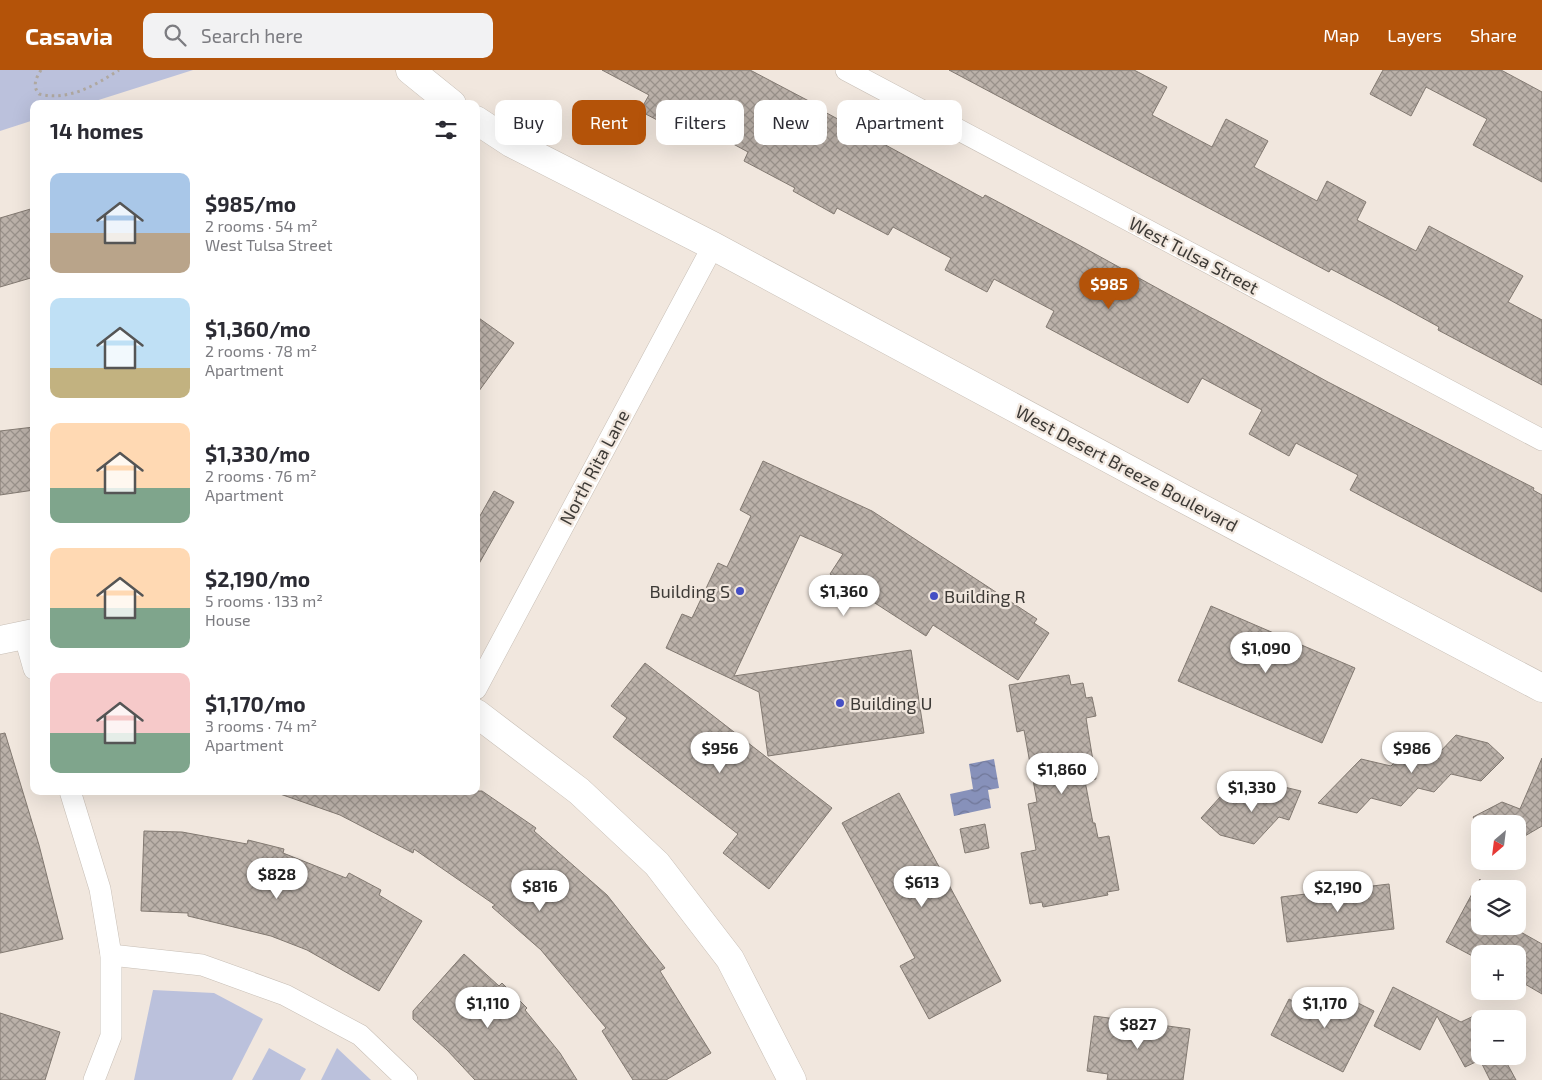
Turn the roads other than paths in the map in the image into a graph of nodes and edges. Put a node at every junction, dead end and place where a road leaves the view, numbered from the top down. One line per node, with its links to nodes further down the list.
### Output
1 (410, 70): 3 (street)
2 (846, 70): 6 (street, West Tulsa Street)
3 (447, 100)
4 (480, 123): 5 (street, West Desert Breeze Boulevard)
5 (713, 246): 9 (street, North Rita Lane); 10 (street, West Desert Breeze Boulevard)
6 (1542, 440)
7 (19, 635): 8 (street)
8 (30, 660)
9 (480, 682)
10 (1542, 688)
11 (480, 716): 16 (street)
12 (71, 795): 13 (street)
13 (111, 956): 14 (street); 15 (street)
14 (94, 1080)
15 (407, 1080)
16 (792, 1080)

